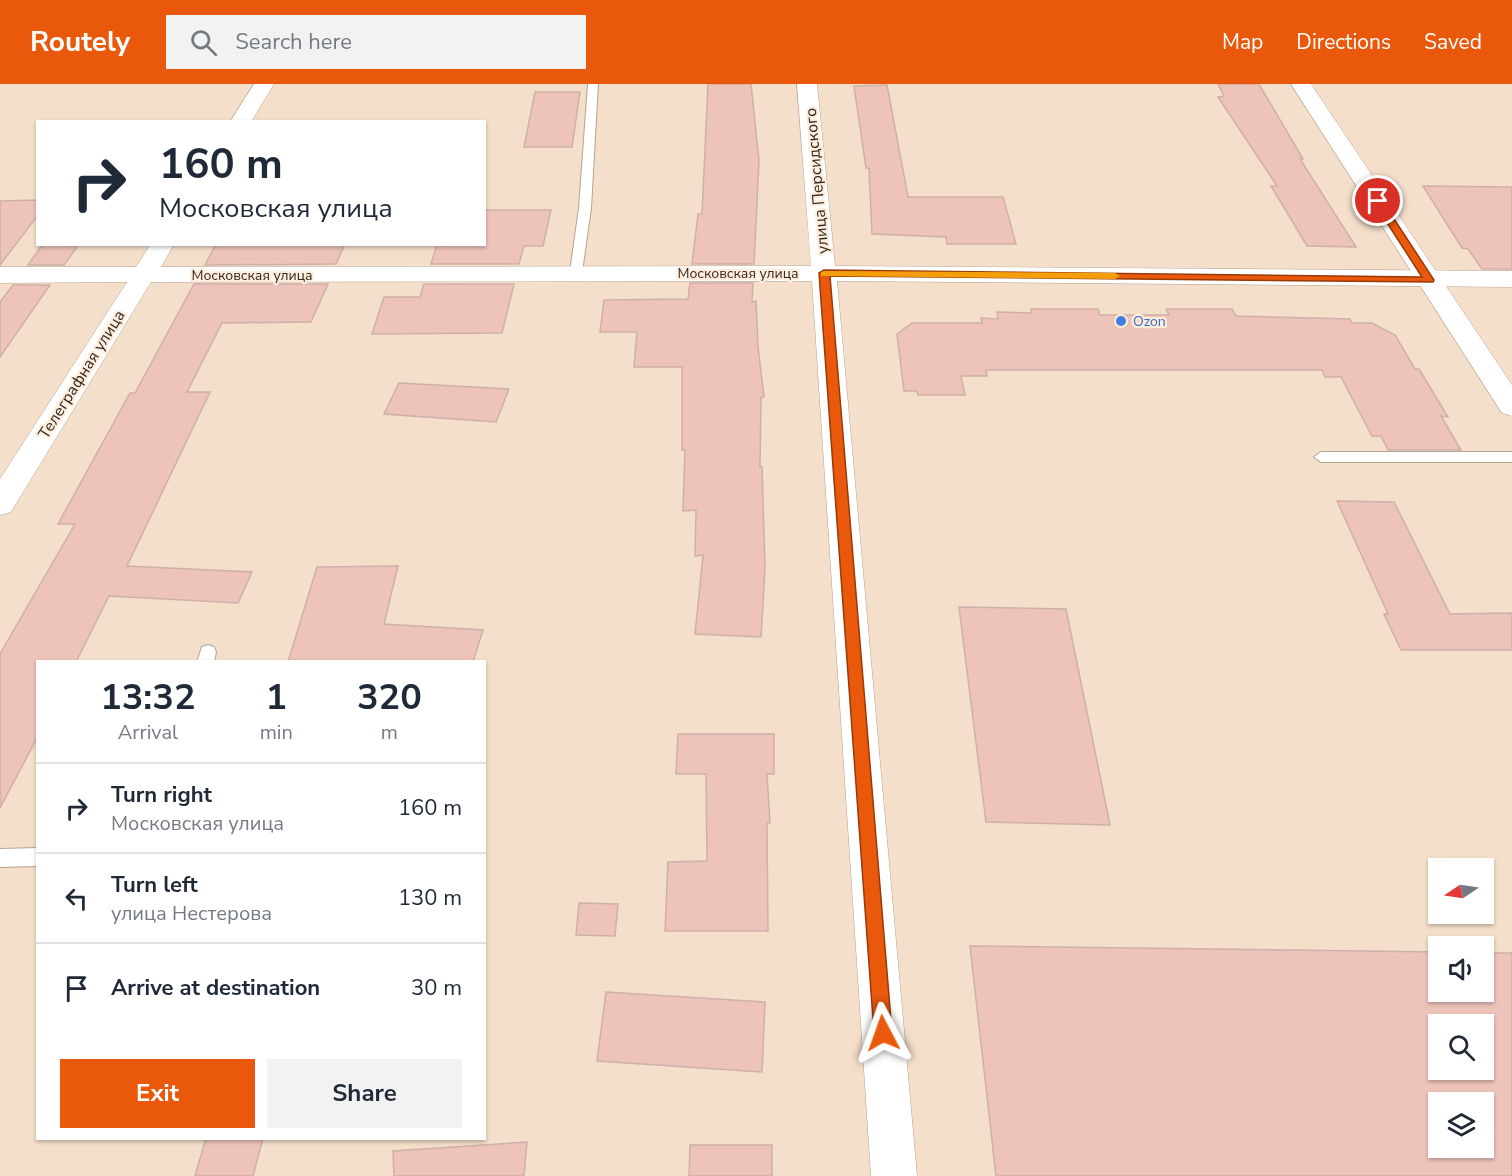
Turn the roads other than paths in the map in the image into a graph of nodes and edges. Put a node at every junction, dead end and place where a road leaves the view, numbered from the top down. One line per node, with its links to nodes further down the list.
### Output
1 (264, 84): 5 (street)
2 (593, 84): 7 (lane)
3 (807, 84): 8 (street, улица Персидского)
4 (1301, 84): 12 (street)
5 (241, 120)
6 (162, 246): 10 (street, Телеграфная улица)
7 (576, 272): 8 (street, Московская улица); 10 (street, Московская улица)
8 (824, 273): 12 (street, Московская улица); 19 (street, улица Персидского)
9 (0, 275): 10 (street, Московская улица)
10 (143, 276): 16 (street, Телеграфная улица)
11 (1512, 279): 12 (street, Московская улица)
12 (1429, 280): 13 (street)
13 (1512, 406)
14 (1321, 457): 15 (lane)
15 (1512, 457)
16 (0, 504)
17 (36, 857): 18 (lane)
18 (0, 858)
19 (894, 1176)

